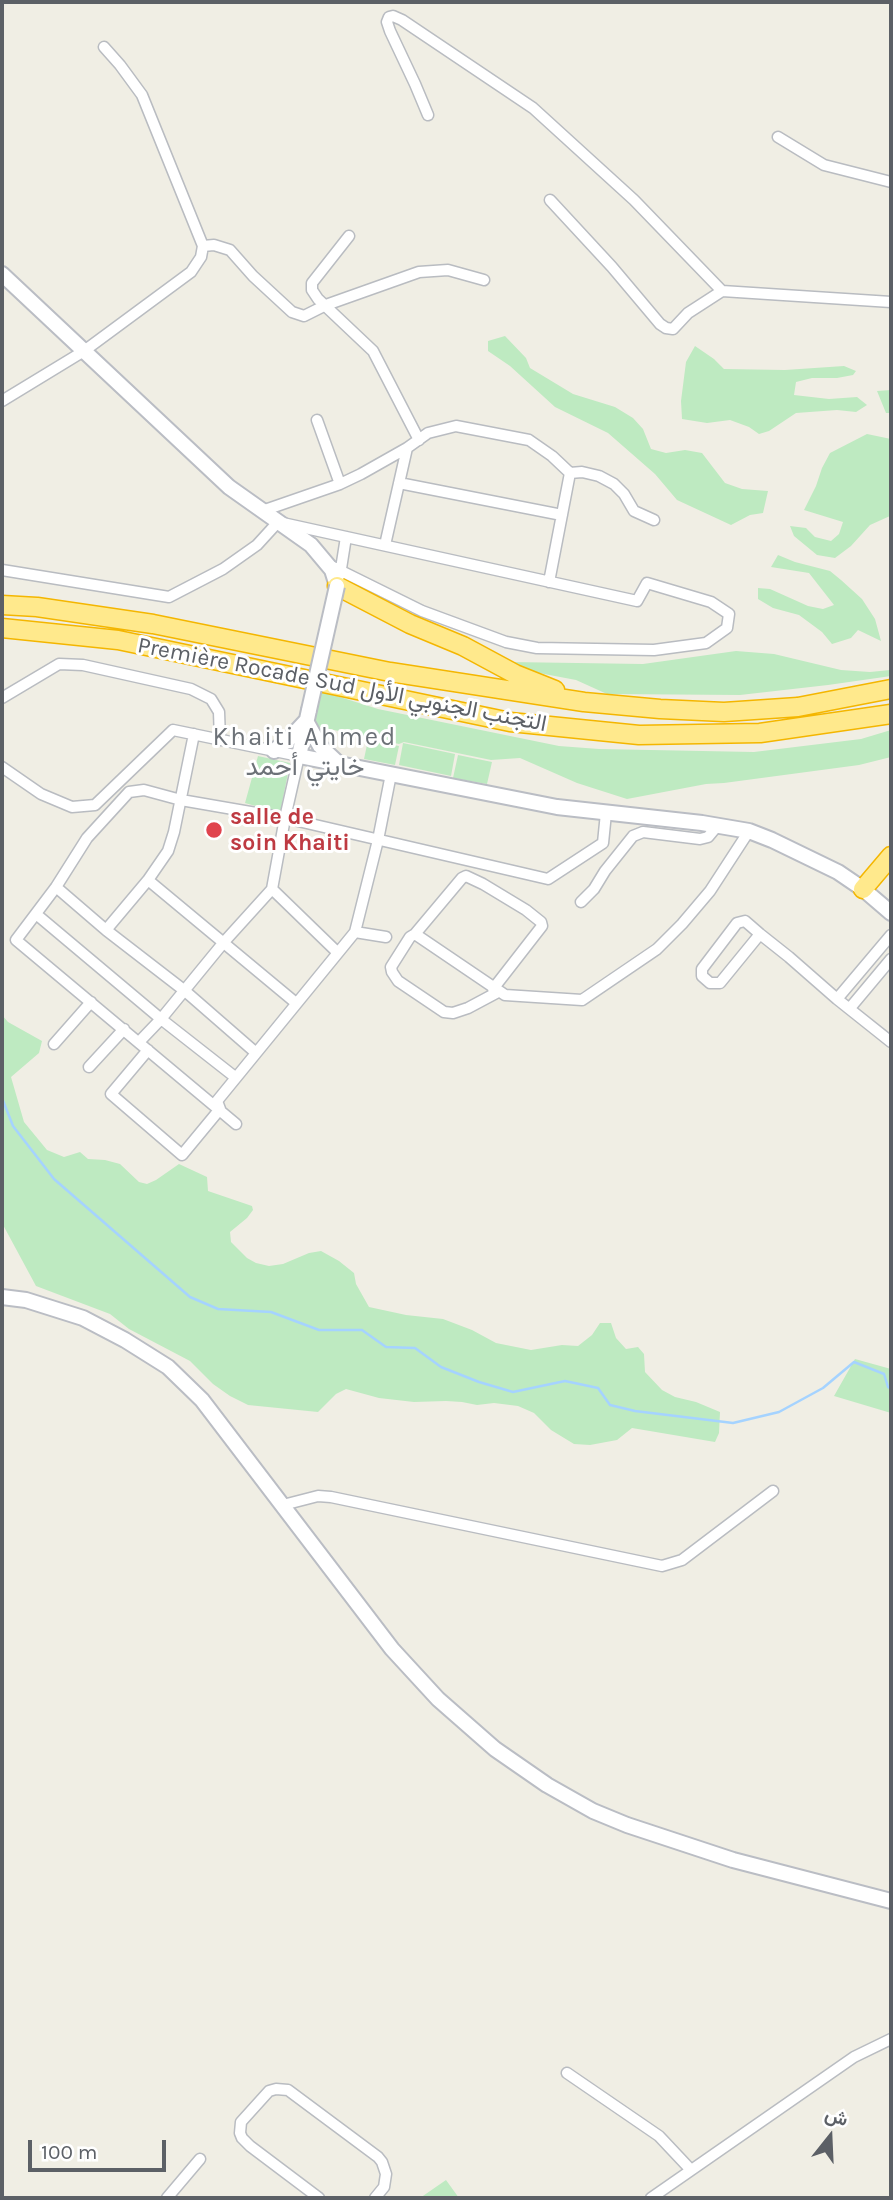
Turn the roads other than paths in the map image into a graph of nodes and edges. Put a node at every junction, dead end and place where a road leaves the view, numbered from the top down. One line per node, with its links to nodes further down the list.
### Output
1 (103, 47): 7 (street)
2 (428, 115): 10 (street)
3 (778, 137): 4 (street)
4 (891, 182)
5 (550, 200): 10 (street)
6 (348, 236): 12 (street)
7 (203, 246): 12 (street); 13 (street)
8 (2, 274): 13 (main road)
9 (484, 281): 12 (street)
10 (722, 291): 11 (street)
11 (891, 302)
12 (326, 306): 16 (street)
13 (85, 351): 14 (street); 21 (main road)
14 (2, 401)
15 (317, 420): 20 (street)
16 (419, 440): 17 (street); 18 (street)
17 (407, 448): 19 (street); 20 (street)
18 (570, 473): 22 (street); 23 (street)
19 (399, 483): 22 (street); 26 (street)
20 (340, 484): 21 (street)
21 (262, 511): 24 (main road)
22 (562, 514): 29 (street)
23 (654, 520)
24 (278, 522): 25 (street); 27 (street); 28 (main road)
25 (346, 537): 26 (street); 28 (street)
26 (385, 545): 29 (street)
27 (2, 570)
28 (336, 574): 29 (street); 34 (highway); 36 (main road, bridge)
29 (549, 582)
30 (2, 605): 34 (highway, Première Rocade Sud التجنب الجنوبي الأول)
31 (2, 628): 35 (highway, Première Rocade Sud التجنب الجنوبي الأول)
32 (891, 690): 34 (highway, Première Rocade Sud التجنب الجنوبي الأول)
33 (2, 698): 38 (street)
34 (584, 702)
35 (891, 714)
36 (307, 716): 39 (main road); 40 (main road); 41 (main road)
37 (194, 734): 38 (street); 42 (street); 44 (street)
38 (220, 740): 39 (street)
39 (274, 751): 40 (street)
40 (299, 756): 41 (main road); 46 (street)
41 (340, 764): 43 (main road)
42 (2, 766)
43 (391, 774): 45 (main road); 49 (street)
44 (181, 800): 46 (street); 51 (street); 52 (street)
45 (606, 813): 47 (main road); 49 (street)
46 (285, 818): 49 (street); 53 (street)
47 (718, 825): 48 (main road); 55 (street)
48 (749, 831): 54 (main road); 67 (street)
49 (378, 840): 59 (street)
50 (891, 856): 54 (highway)
51 (148, 880): 58 (street); 64 (street)
52 (56, 887): 57 (street); 58 (street)
53 (272, 889): 64 (street); 65 (street)
54 (863, 889): 56 (main road)
55 (581, 902)
56 (891, 913)
57 (36, 914): 70 (street); 73 (street)
58 (106, 930): 68 (street)
59 (355, 932): 63 (street); 65 (street)
60 (415, 934): 67 (street); 67 (street); 67 (street)
61 (760, 934): 61 (street); 69 (street)
62 (891, 935): 69 (street)
63 (386, 937)
64 (225, 942): 68 (street); 71 (street)
65 (338, 952): 71 (street)
66 (891, 958): 72 (street)
67 (496, 990)
68 (185, 991): 73 (street); 79 (street)
69 (838, 999): 72 (street)
70 (91, 1002): 74 (street); 77 (street)
71 (296, 1003): 79 (street)
72 (850, 1008): 76 (street)
73 (161, 1019): 75 (street); 81 (street)
74 (124, 1029): 75 (street); 80 (street)
75 (139, 1042): 78 (street)
76 (891, 1042)
77 (54, 1044)
78 (148, 1050): 82 (street); 82 (street)
79 (255, 1052): 81 (street)
80 (89, 1067)
81 (235, 1077): 82 (street)
82 (219, 1109): 83 (street)
83 (236, 1124)
84 (2, 1297): 86 (main road)
85 (773, 1491): 86 (street)
86 (283, 1505): 87 (main road)
87 (891, 1901)
88 (891, 2039): 91 (street)
89 (567, 2073): 91 (street)
90 (201, 2159): 92 (street)
91 (691, 2170): 95 (street)
92 (167, 2198)
93 (320, 2198): 94 (street)
94 (375, 2198)
95 (651, 2198)

